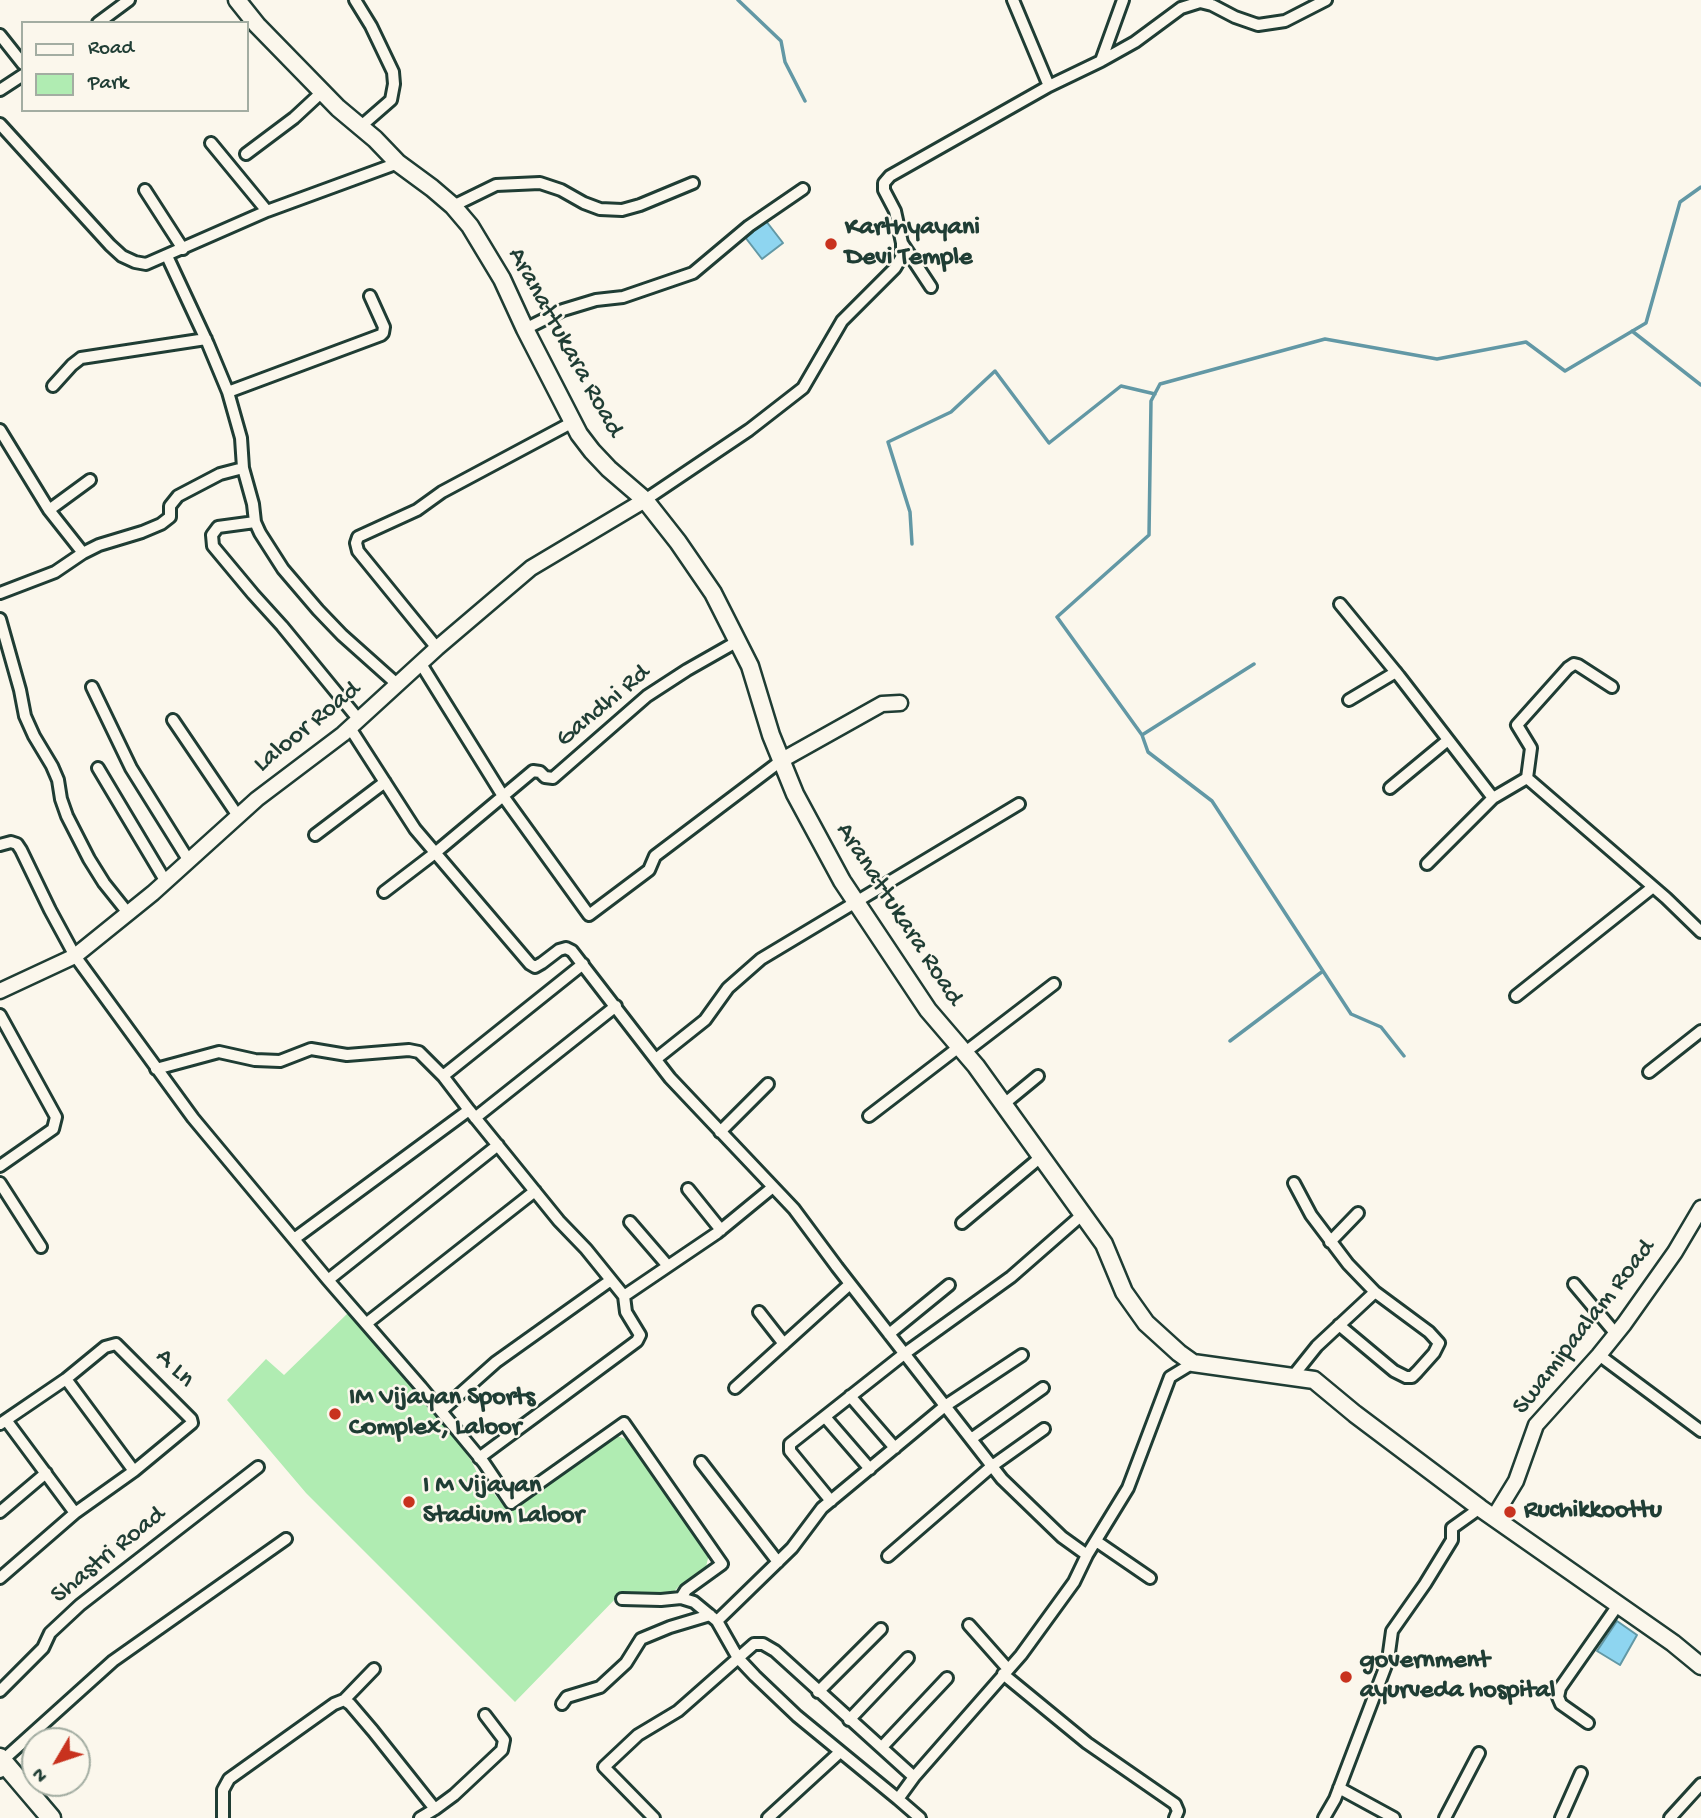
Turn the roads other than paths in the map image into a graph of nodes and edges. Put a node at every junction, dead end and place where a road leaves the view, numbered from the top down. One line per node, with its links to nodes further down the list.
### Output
1 (129, 0): 7 (street)
2 (237, 0): 14 (main road, Aranattukara Road)
3 (355, 0): 15 (street)
4 (1013, 0): 12 (street)
5 (1124, 0): 10 (street)
6 (1325, 0): 10 (street)
7 (101, 21)
8 (0, 35): 9 (street)
9 (21, 61)
10 (1101, 61): 12 (street)
11 (21, 76): 13 (street)
12 (1049, 86): 25 (street)
13 (0, 90)
14 (322, 92): 15 (main road, Aranattukara Road); 18 (street)
15 (360, 127): 19 (main road, Aranattukara Road)
16 (1, 128): 27 (street)
17 (211, 143): 24 (street)
18 (246, 154)
19 (398, 163): 23 (main road, Aranattukara Road); 24 (street)
20 (692, 183): 23 (street)
21 (803, 189): 30 (street)
22 (145, 190): 26 (street)
23 (453, 206): 30 (main road, Aranattukara Road)
24 (267, 211): 26 (street)
25 (902, 243): 28 (street); 38 (street)
26 (183, 249): 27 (street)
27 (167, 256): 31 (street)
28 (931, 287)
29 (370, 296): 33 (street)
30 (525, 329): 34 (main road, Aranattukara Road)
31 (206, 339): 32 (street); 33 (street)
32 (53, 386)
33 (228, 392): 36 (street)
34 (573, 422): 38 (main road, Aranattukara Road); 46 (street)
35 (0, 429): 39 (street)
36 (243, 468): 40 (street); 41 (street)
37 (90, 480): 39 (street)
38 (645, 500): 45 (main road, Aranattukara Road); 46 (street, Laloor Road)
39 (49, 510): 41 (street)
40 (255, 522): 49 (street); 55 (street)
41 (83, 553): 42 (street)
42 (0, 593)
43 (1340, 604): 48 (street)
44 (0, 619): 75 (street)
45 (738, 641): 57 (main road, Aranattukara Road); 62 (street, Gandhi Rd)
46 (437, 648): 47 (street, Laloor Road)
47 (421, 664): 49 (street, Laloor Road); 62 (street)
48 (1396, 672): 52 (street); 56 (street)
49 (398, 685): 55 (street, Laloor Road)
50 (92, 687): 69 (street)
51 (1612, 687): 59 (street)
52 (1349, 700)
53 (900, 703): 57 (street)
54 (173, 720): 65 (street)
55 (355, 724): 60 (street); 65 (street, Laloor Road)
56 (1448, 740): 61 (street); 63 (street)
57 (782, 760): 62 (street); 74 (main road, Aranattukara Road)
58 (98, 768): 71 (street)
59 (1528, 778): 63 (street); 72 (street)
60 (385, 782): 66 (street); 68 (street)
61 (1390, 788)
62 (503, 796): 68 (street)
63 (1493, 798): 70 (street)
64 (1019, 804): 74 (street)
65 (239, 816): 69 (street, Laloor Road)
66 (315, 835)
67 (0, 845): 77 (street)
68 (435, 853): 73 (street); 78 (street)
69 (189, 861): 71 (street, Laloor Road)
70 (1427, 864)
71 (166, 882): 75 (street, Laloor Road)
72 (1653, 887): 76 (street); 81 (street)
73 (384, 892)
74 (856, 902): 85 (main road, Aranattukara Road); 86 (street)
75 (128, 914): 77 (street, Laloor Road)
76 (1700, 930)
77 (75, 956): 80 (street, Laloor Road); 87 (street)
78 (583, 964): 82 (street); 89 (street)
79 (1054, 984): 85 (street)
80 (0, 991)
81 (1516, 996)
82 (616, 1006): 86 (street); 93 (street)
83 (0, 1015): 98 (street)
84 (1701, 1031): 88 (street)
85 (961, 1050): 92 (main road, Aranattukara Road); 94 (street)
86 (656, 1059): 95 (street)
87 (156, 1069): 89 (street); 110 (street)
88 (1649, 1072)
89 (443, 1076): 93 (street)
90 (1038, 1076): 92 (street)
91 (768, 1084): 95 (street)
92 (1004, 1104): 97 (main road, Aranattukara Road)
93 (472, 1114): 96 (street); 110 (street)
94 (869, 1116)
95 (720, 1132): 101 (street)
96 (498, 1145): 103 (street); 115 (street)
97 (1042, 1156): 105 (main road, Aranattukara Road); 108 (street)
98 (0, 1166)
99 (0, 1183): 112 (street)
100 (1294, 1183): 111 (street)
101 (773, 1187): 109 (street); 116 (street)
102 (688, 1189): 109 (street)
103 (535, 1191): 114 (street); 122 (street)
104 (1701, 1208): 125 (street, Swamipaalam Road)
105 (1083, 1213): 127 (street); 130 (main road, Aranattukara Road)
106 (1358, 1213): 111 (street)
107 (630, 1222): 113 (street)
108 (962, 1223)
109 (721, 1230): 113 (street)
110 (294, 1239): 115 (street)
111 (1330, 1242): 119 (street)
112 (41, 1247)
113 (668, 1266): 120 (street)
114 (611, 1279): 120 (street); 137 (street)
115 (328, 1280): 122 (street)
116 (850, 1284): 124 (street); 126 (street)
117 (1574, 1284): 125 (street)
118 (949, 1285): 124 (street)
119 (1375, 1292): 123 (street); 123 (street)
120 (624, 1296): 144 (street)
121 (759, 1312): 126 (street)
122 (367, 1323): 137 (street)
123 (1339, 1325): 131 (street)
124 (889, 1334): 127 (street)
125 (1616, 1334): 129 (street, Swamipaalam Road)
126 (784, 1344): 133 (street)
127 (904, 1354): 135 (street); 136 (street)
128 (1022, 1355): 136 (street)
129 (1599, 1355): 141 (street); 154 (street, Swamipaalam Road)
130 (1193, 1363): 131 (main road); 156 (street)
131 (1293, 1376): 154 (main road)
132 (66, 1378): 139 (street, A Ln); 149 (street); 149 (street, A Ln)
133 (735, 1388)
134 (1044, 1388): 142 (street)
135 (850, 1396): 138 (street); 143 (street)
136 (945, 1406): 142 (street); 143 (street)
137 (441, 1411): 144 (street)
138 (825, 1416): 148 (street); 151 (street)
139 (3, 1422): 150 (street)
140 (1044, 1429): 146 (street)
141 (1701, 1431)
142 (971, 1439): 146 (street)
143 (895, 1448): 148 (street)
144 (479, 1458): 162 (street)
145 (701, 1462): 159 (street)
146 (992, 1466): 157 (street); 158 (street)
147 (258, 1467): 174 (street, Shastri Road)
148 (870, 1469): 151 (street)
149 (134, 1471): 153 (street, A Ln)
150 (46, 1473): 152 (street); 153 (street)
151 (831, 1501): 159 (street)
152 (0, 1512)
153 (75, 1513): 160 (street, A Ln)
154 (1487, 1513): 164 (main road); 188 (street)
155 (286, 1539): 184 (street)
156 (1096, 1541): 157 (street); 161 (street)
157 (1087, 1555): 172 (street)
158 (888, 1556)
159 (778, 1562): 165 (street)
160 (0, 1578)
161 (1150, 1578)
162 (681, 1598): 163 (street); 165 (street)
163 (622, 1599)
164 (1618, 1605): 170 (main road); 180 (street)
165 (714, 1618): 168 (street); 177 (street)
166 (969, 1625): 172 (street)
167 (881, 1629): 175 (street)
168 (738, 1658): 175 (street); 182 (street); 194 (street)
169 (908, 1658): 179 (street)
170 (1701, 1666)
171 (374, 1669): 176 (street)
172 (1006, 1672): 186 (street); 197 (street)
173 (947, 1678): 181 (street)
174 (0, 1691)
175 (818, 1692): 179 (street)
176 (344, 1700): 190 (street); 192 (street)
177 (562, 1704)
178 (485, 1715): 190 (street)
179 (849, 1720): 181 (street)
180 (1588, 1723)
181 (882, 1747): 186 (street)
182 (840, 1752): 189 (street); 195 (street)
183 (1479, 1754): 200 (street)
184 (1, 1763): 191 (main road)
185 (1581, 1773): 201 (street)
186 (914, 1777): 189 (street)
187 (1701, 1784): 202 (street)
188 (1339, 1788): 198 (street); 199 (street)
189 (898, 1799): 196 (street)
190 (435, 1809): 193 (street)
191 (51, 1818)
192 (223, 1818)
193 (420, 1818)
194 (654, 1818)
195 (768, 1818)
196 (920, 1818)
197 (1175, 1818)
198 (1324, 1818)
199 (1394, 1818)
200 (1445, 1818)
201 (1561, 1818)
202 (1670, 1818)

